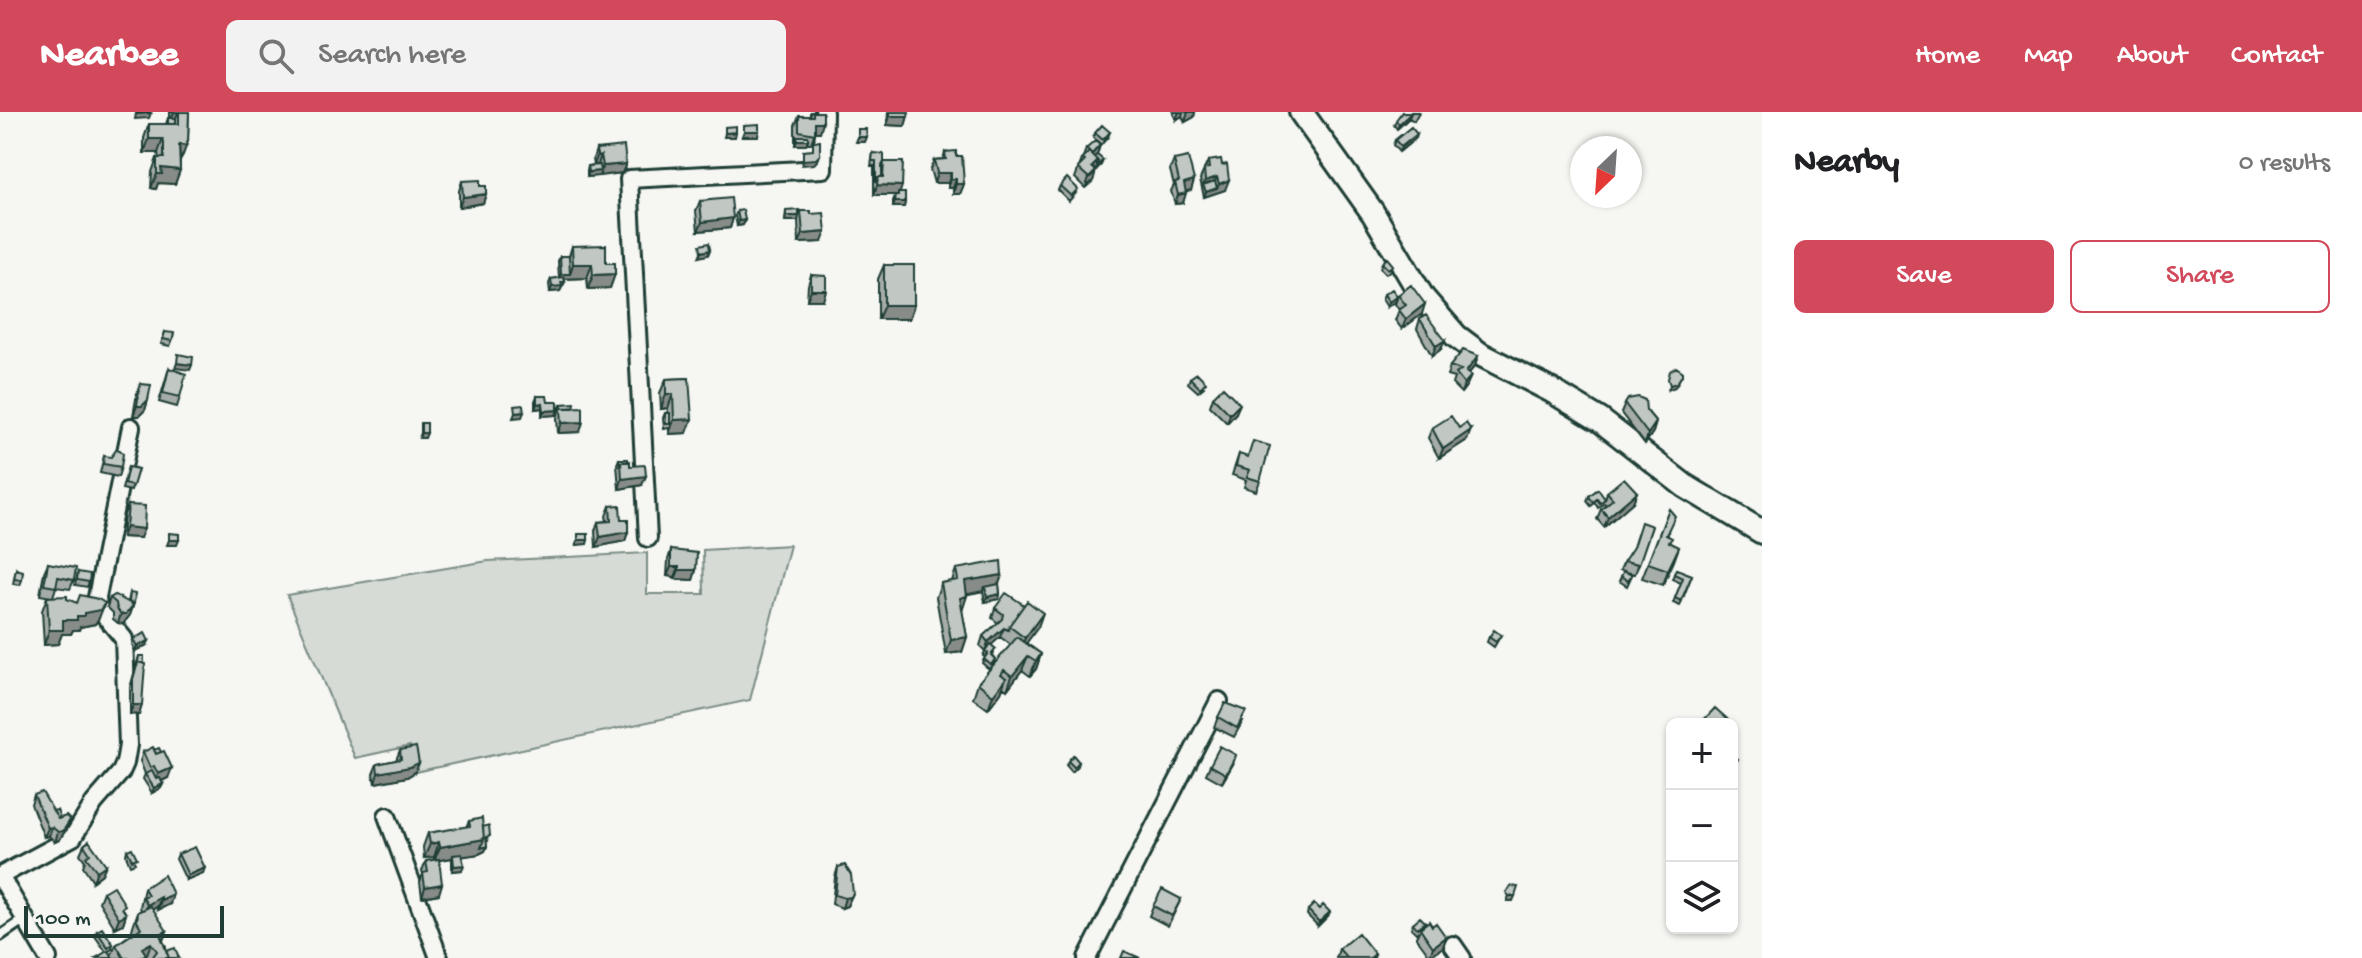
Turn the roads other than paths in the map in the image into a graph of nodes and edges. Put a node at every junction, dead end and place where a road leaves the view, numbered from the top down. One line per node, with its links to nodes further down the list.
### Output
1 (824, 112): 5 (street)
2 (1301, 112): 4 (main road)
3 (131, 427): 8 (street)
4 (1762, 532)
5 (648, 538)
6 (1219, 701): 13 (street)
7 (387, 816): 12 (street)
8 (0, 876): 9 (street)
9 (25, 919): 10 (lane); 11 (street)
10 (0, 936)
11 (48, 958)
12 (439, 958)
13 (1087, 958)

